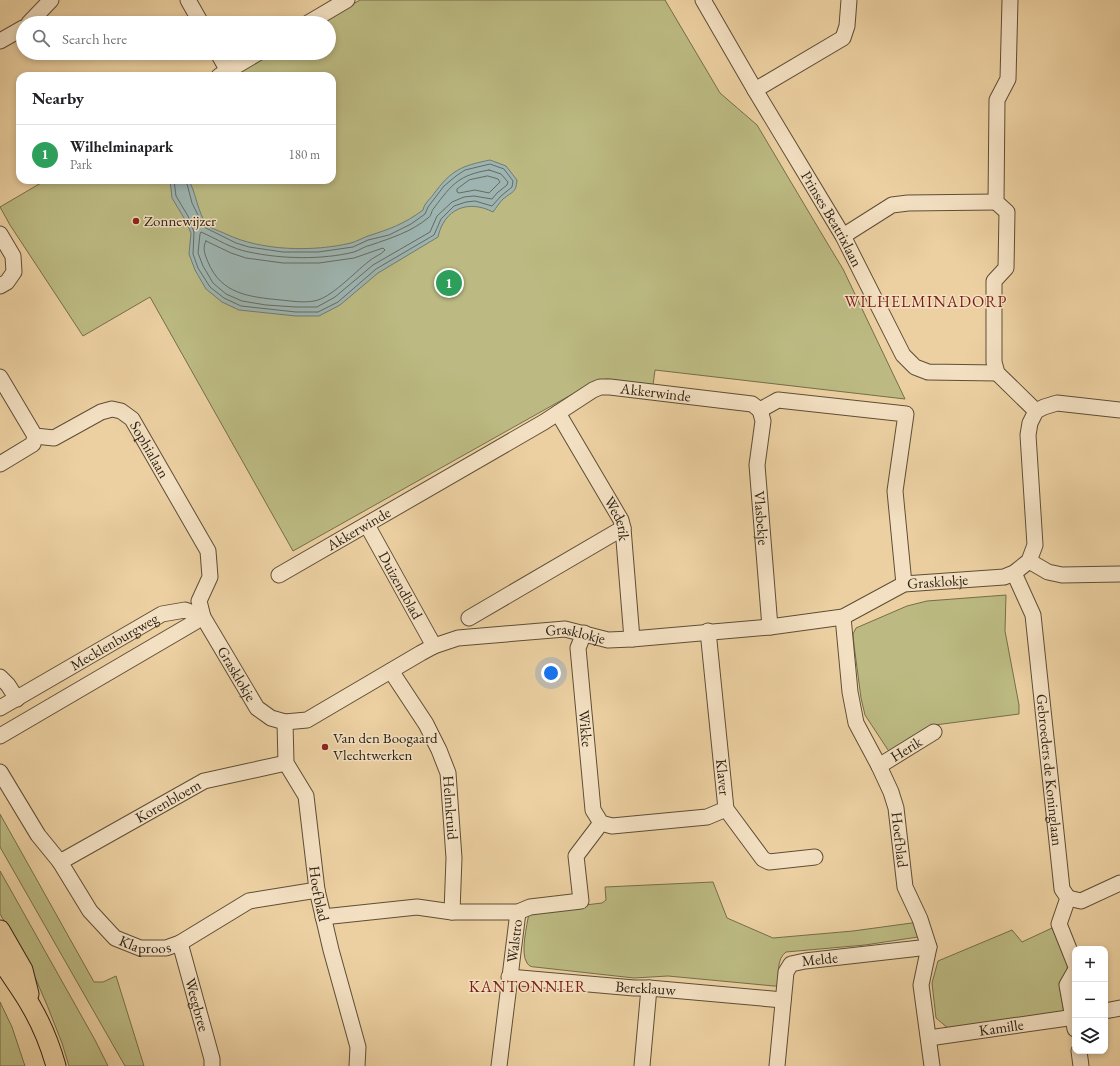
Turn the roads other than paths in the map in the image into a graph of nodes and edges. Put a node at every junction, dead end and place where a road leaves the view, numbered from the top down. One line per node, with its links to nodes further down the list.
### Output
1 (51, 0): 7 (street)
2 (188, 0): 8 (street)
3 (347, 0): 9 (street)
4 (703, 0): 16 (street, Prinses Beatrixlaan)
5 (849, 0): 16 (street)
6 (1010, 0): 17 (street)
7 (36, 16)
8 (197, 16)
9 (320, 16)
10 (16, 32): 11 (street)
11 (0, 42)
12 (220, 60): 14 (street)
13 (246, 60): 15 (street)
14 (223, 72)
15 (225, 72)
16 (756, 90): 19 (street, Prinses Beatrixlaan)
17 (996, 202): 19 (street); 21 (street)
18 (0, 234): 20 (street)
19 (843, 236): 21 (street, Prinses Beatrixlaan)
20 (0, 286)
21 (997, 373): 25 (street)
22 (0, 377): 27 (street)
23 (760, 410): 26 (street, Akkerwinde); 35 (street); 39 (street, Vlasbekje)
24 (1120, 410): 25 (street)
25 (1036, 411): 31 (street)
26 (558, 413): 29 (street, Akkerwinde); 30 (street, Wederik)
27 (36, 436): 28 (street); 38 (street, Sophialaan)
28 (0, 464)
29 (367, 525): 34 (street, Akkerwinde); 43 (street, Duizendblad)
30 (623, 528): 37 (street); 42 (street, Wederik)
31 (1030, 561): 32 (street); 33 (street)
32 (1014, 573): 35 (street, Grasklokje); 61 (street, Gebroeders de Koninglaan)
33 (1120, 574)
34 (279, 575)
35 (904, 584): 36 (street, Grasklokje)
36 (843, 617): 39 (street, Grasklokje); 53 (street, Hoefblad)
37 (469, 618)
38 (199, 620): 46 (street, Mecklenburgweg); 48 (street, Mecklenburgweg); 49 (street, Grasklokje)
39 (770, 627): 40 (street, Grasklokje)
40 (708, 632): 42 (street, Grasklokje); 55 (street, Klaver)
41 (584, 633): 42 (street, Grasklokje); 43 (street, Grasklokje); 56 (street, Wikke)
42 (632, 639)
43 (434, 646): 44 (street, Grasklokje)
44 (391, 671): 49 (street, Grasklokje); 62 (street, Helmkruid)
45 (0, 677): 46 (street)
46 (23, 695): 47 (street, Mecklenburgweg); 48 (street)
47 (0, 708)
48 (40, 712): 51 (street, Mecklenburgweg)
49 (285, 722): 52 (street)
50 (934, 732): 53 (street, Herik)
51 (0, 736)
52 (286, 764): 58 (street, Korenbloem); 60 (street, Hoefblad)
53 (879, 766): 67 (street, Hoefblad)
54 (0, 772): 58 (street, Klaproos)
55 (726, 809): 56 (street); 57 (street, Klaver)
56 (601, 823): 63 (street)
57 (815, 858)
58 (60, 862): 66 (street, Klaproos)
59 (1120, 883): 61 (street)
60 (317, 890): 64 (street, Hoefblad); 66 (street, Klaproos)
61 (1068, 898): 68 (street)
62 (452, 912): 63 (street); 64 (street)
63 (518, 912): 71 (street, Walstro)
64 (323, 917): 83 (street, Hoefblad)
65 (0, 930): 74 (main road)
66 (180, 943): 82 (street, Weegbree)
67 (929, 947): 73 (street, Melde); 79 (street, Hoefblad)
68 (1072, 956)
69 (0, 958): 74 (main road)
70 (1072, 976): 77 (street)
71 (509, 977): 72 (street, Bereklauw); 84 (street, Walstro)
72 (649, 988): 73 (street, Bereklauw); 85 (street)
73 (783, 1000): 86 (street, Melde)
74 (32, 1007): 81 (main road)
75 (1120, 1008): 76 (street)
76 (1108, 1010)
77 (1073, 1018)
78 (1072, 1021): 79 (street, Kamille)
79 (929, 1038): 87 (street, Hoefblad)
80 (1079, 1054): 88 (street)
81 (56, 1066)
82 (212, 1066)
83 (357, 1066)
84 (499, 1066)
85 (642, 1066)
86 (777, 1066)
87 (932, 1066)
88 (1081, 1066)

